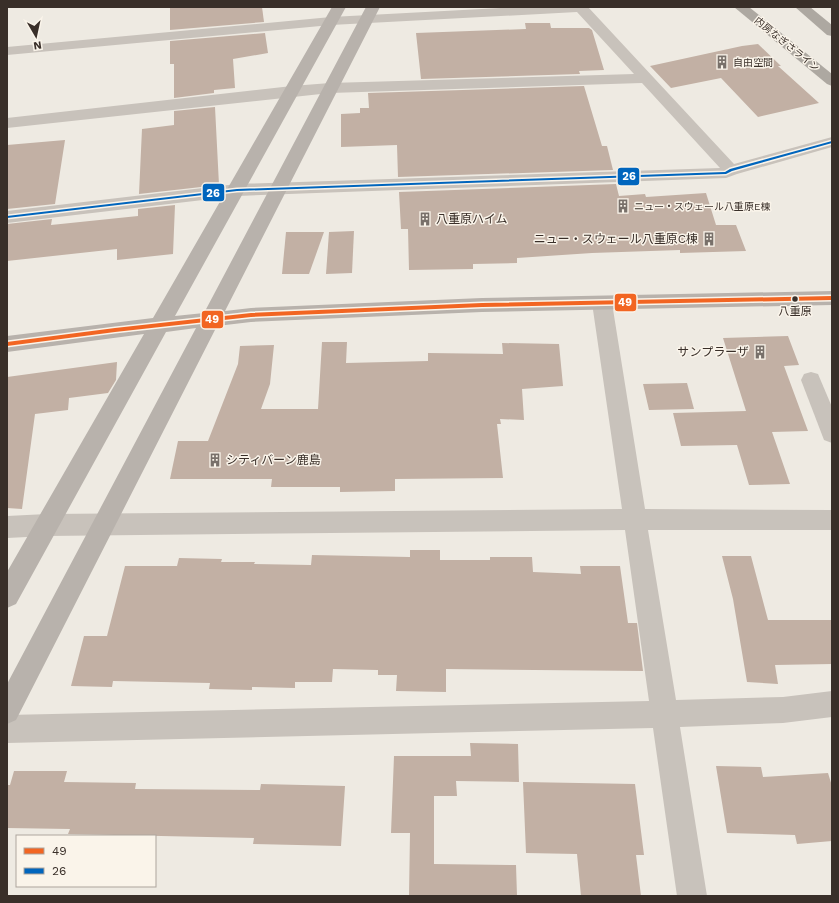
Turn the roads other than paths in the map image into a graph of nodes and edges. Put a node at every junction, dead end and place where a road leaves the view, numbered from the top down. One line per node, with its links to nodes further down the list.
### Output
1 (741, 7): 9 (highway, 内房なぎさライン)
2 (802, 7): 6 (highway)
3 (581, 8): 4 (street); 8 (street)
4 (369, 13): 5 (street); 10 (street)
5 (335, 14): 7 (street); 11 (street)
6 (832, 32)
7 (7, 52)
8 (647, 78): 10 (street); 14 (street)
9 (832, 81)
10 (330, 88): 11 (street); 15 (street)
11 (292, 91): 12 (street); 16 (street)
12 (7, 123)
13 (832, 142): 14 (street)
14 (731, 170): 15 (street)
15 (278, 189): 16 (street); 20 (street)
16 (237, 190): 17 (street); 21 (street)
17 (7, 217)
18 (832, 298): 19 (street)
19 (602, 303): 20 (street); 25 (street)
20 (210, 320): 21 (street); 28 (street)
21 (160, 324): 22 (street); 27 (street)
22 (7, 344)
23 (832, 385): 24 (street)
24 (832, 434)
25 (634, 519): 26 (street); 28 (street); 33 (street)
26 (832, 520)
27 (47, 525): 28 (street); 29 (street); 30 (street)
28 (103, 525): 32 (street)
29 (7, 527)
30 (7, 596)
31 (832, 704): 33 (street)
32 (7, 710)
33 (664, 714): 34 (street); 35 (street)
34 (7, 729)
35 (692, 896)

